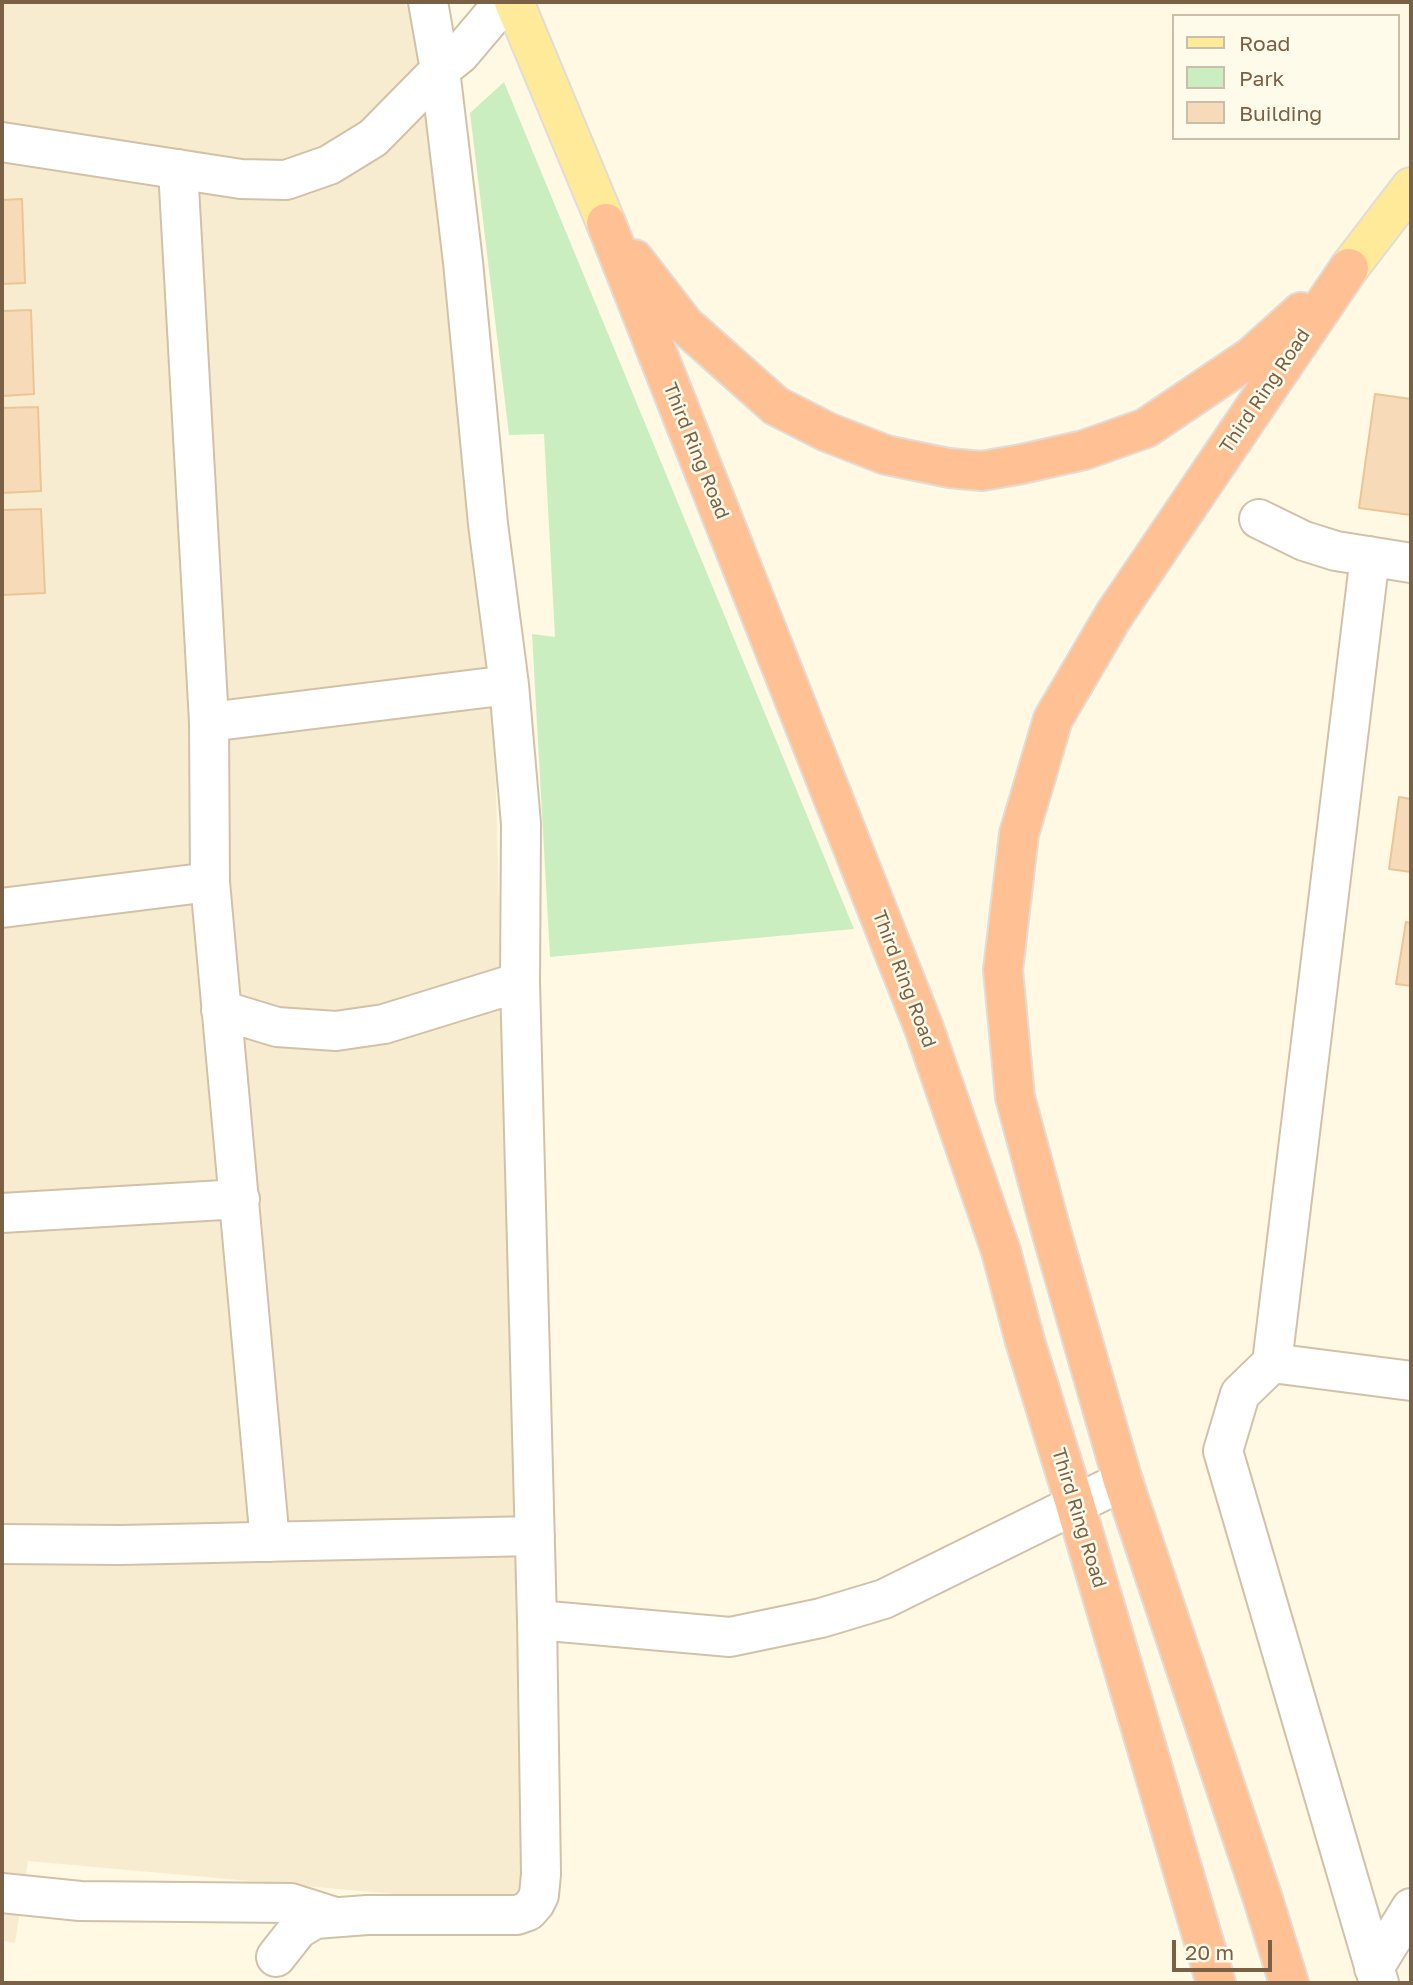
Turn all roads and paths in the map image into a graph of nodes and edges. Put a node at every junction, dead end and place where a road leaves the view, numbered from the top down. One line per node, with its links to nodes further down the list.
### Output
1 (428, 2): 4 (street)
2 (504, 2): 4 (street)
3 (514, 2): 8 (main road, Third Ring Road)
4 (440, 70): 6 (street); 13 (street)
5 (2, 142): 6 (street)
6 (178, 169): 14 (street)
7 (1411, 187): 9 (main road)
8 (606, 223): 9 (highway); 24 (highway, Third Ring Road)
9 (1349, 268): 23 (highway, Third Ring Road)
10 (1259, 519): 11 (street)
11 (1370, 556): 12 (street); 21 (street)
12 (1411, 563)
13 (509, 685): 14 (street); 17 (street)
14 (209, 722): 15 (street)
15 (210, 882): 16 (street); 18 (street)
16 (2, 908)
17 (520, 982): 18 (street); 25 (street)
18 (221, 1010): 19 (street)
19 (240, 1199): 20 (street); 26 (street)
20 (2, 1213)
21 (1272, 1363): 22 (street); 33 (street)
22 (1411, 1381)
23 (1123, 1481): 24 (street); 35 (highway, Third Ring Road)
24 (1076, 1504): 28 (street); 34 (highway, Third Ring Road)
25 (535, 1536): 26 (street); 28 (street)
26 (270, 1542): 27 (street)
27 (2, 1544)
28 (537, 1620): 31 (street)
29 (2, 1893): 31 (street)
30 (1411, 1908): 33 (street)
31 (332, 1916): 32 (street)
32 (276, 1958)
33 (1376, 1976)
34 (1216, 1983)
35 (1289, 1983)

